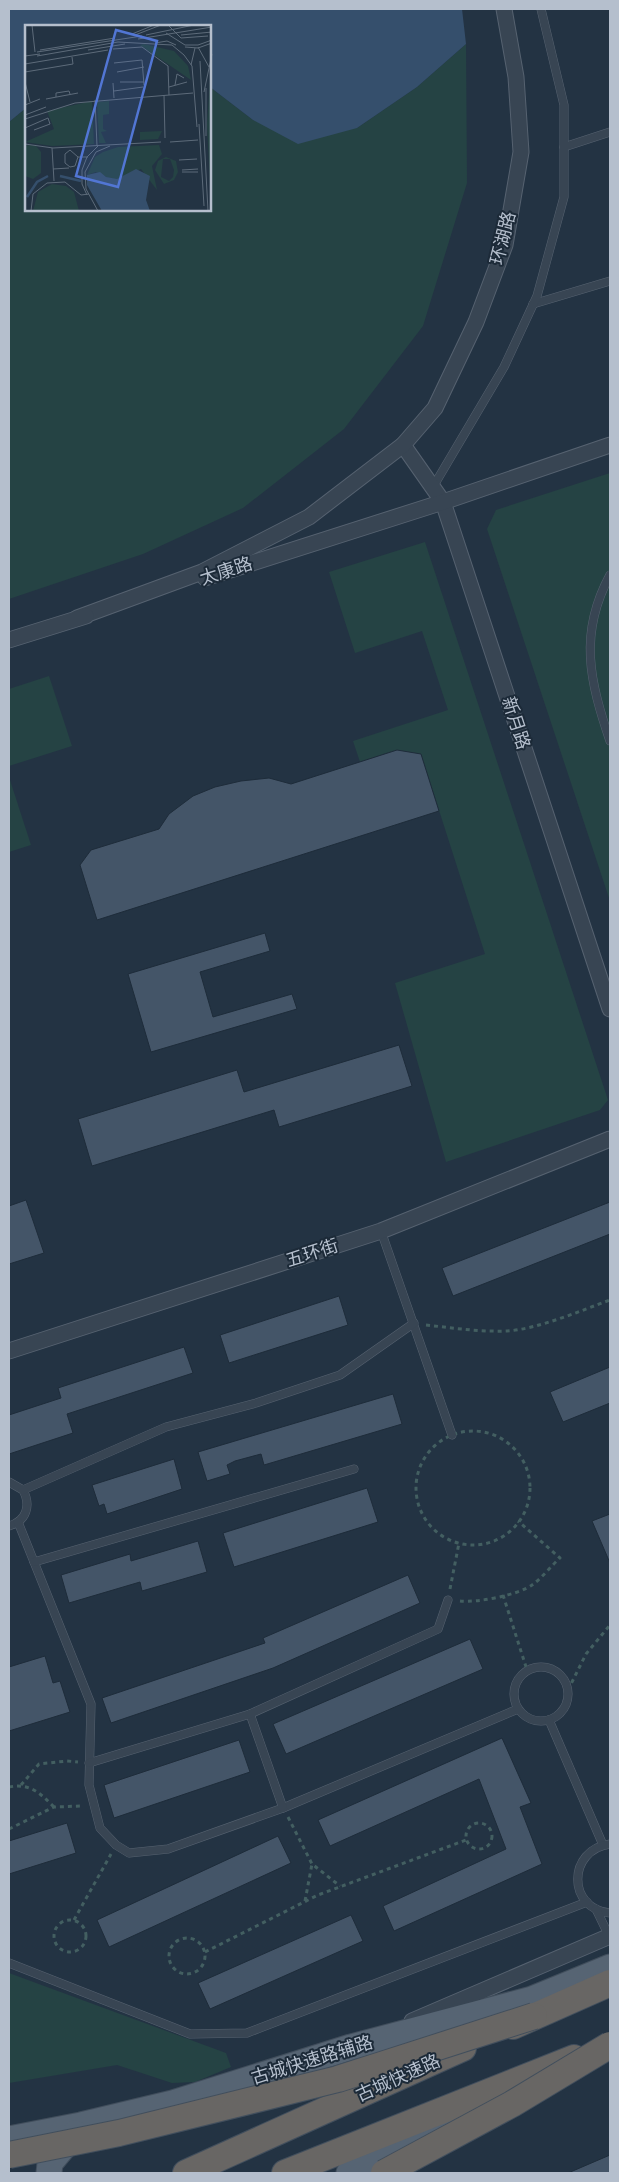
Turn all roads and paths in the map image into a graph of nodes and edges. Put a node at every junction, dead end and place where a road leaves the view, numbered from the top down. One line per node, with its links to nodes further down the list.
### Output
1 (504, 9): 7 (street, 环湖路)
2 (541, 9): 4 (lane)
3 (610, 132): 4 (lane)
4 (564, 147): 6 (lane)
5 (610, 281): 6 (lane)
6 (534, 304): 9 (lane)
7 (404, 445): 9 (street, 新月路); 12 (street, 环湖路)
8 (610, 445): 10 (street, 太康路)
9 (433, 487): 10 (street, 新月路)
10 (443, 502): 12 (street, 太康路); 15 (street, 新月路)
11 (610, 575): 14 (lane)
12 (77, 618): 13 (street, 太康路)
13 (9, 640)
14 (610, 741)
15 (610, 1009)
16 (610, 1139): 17 (street, 五环街)
17 (381, 1231): 19 (lane); 20 (street, 五环街)
18 (610, 1300): 19 (path)
19 (414, 1323): 21 (lane); 24 (lane)
20 (9, 1351)
21 (452, 1434): 25 (path); 28 (path)
22 (354, 1469): 29 (lane)
23 (9, 1482): 24 (lane)
24 (23, 1490): 26 (lane)
25 (518, 1521): 28 (path); 30 (path)
26 (18, 1522): 27 (lane); 29 (lane)
27 (9, 1526)
28 (459, 1543): 31 (path)
29 (34, 1562): 38 (lane)
30 (503, 1595): 31 (path); 33 (path)
31 (448, 1600): 36 (lane)
32 (610, 1625): 34 (path)
33 (528, 1670): 34 (lane); 35 (lane)
34 (568, 1690): 37 (lane)
35 (518, 1709): 37 (lane); 43 (lane)
36 (250, 1714): 38 (lane); 43 (lane)
37 (550, 1720): 46 (lane)
38 (89, 1763): 39 (path); 41 (lane)
39 (21, 1785): 40 (path); 42 (path)
40 (9, 1787)
41 (93, 1806): 42 (path); 47 (lane)
42 (54, 1807): 44 (path)
43 (284, 1808): 47 (lane); 48 (path)
44 (9, 1829)
45 (466, 1840): 45 (path); 49 (path)
46 (606, 1844): 51 (lane)
47 (116, 1845): 54 (path)
48 (312, 1864): 49 (path); 50 (path)
49 (341, 1886): 50 (path)
50 (305, 1901): 56 (path)
51 (587, 1902): 52 (lane); 57 (lane)
52 (596, 1909): 53 (lane); 55 (lane)
53 (610, 1912)
54 (74, 1920): 54 (path)
55 (610, 1936): 62 (street)
56 (205, 1952): 56 (path)
57 (9, 1963)
58 (610, 1967): 62 (main road, 古城快速路辅路)
59 (610, 1976): 61 (highway)
60 (610, 1983): 61 (highway, 古城快速路)
61 (534, 2016): 65 (highway, bridge); 67 (highway, 古城快速路, bridge)
62 (351, 2047): 64 (main road, 古城快速路辅路)
63 (608, 2051): 68 (highway, bridge); 69 (main road); 70 (highway, bridge)
64 (81, 2125): 65 (main road, 古城快速路辅路); 66 (main road)
65 (12, 2145)
66 (49, 2173)
67 (186, 2173)
68 (285, 2173)
69 (349, 2173)
70 (384, 2173)

